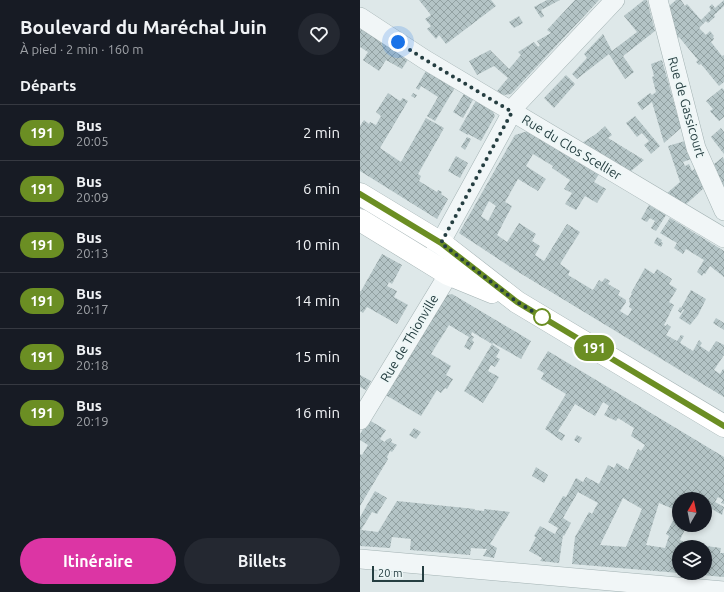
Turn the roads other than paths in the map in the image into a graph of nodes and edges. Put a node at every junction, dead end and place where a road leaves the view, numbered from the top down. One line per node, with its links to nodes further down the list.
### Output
1 (615, 0): 4 (street)
2 (658, 0): 6 (street, Rue de Gassicourt)
3 (360, 17): 4 (street, Rue du Clos Scellier)
4 (512, 112): 8 (street, Rue du Clos Scellier); 9 (street)
5 (360, 194): 9 (main road)
6 (724, 211)
7 (360, 220): 10 (main road)
8 (724, 238)
9 (441, 243): 10 (street); 11 (main road)
10 (430, 262): 11 (main road)
11 (454, 266): 12 (street, Rue de Thionville); 13 (main road)
12 (360, 420)
13 (724, 426)
14 (360, 559): 15 (street)
15 (724, 591)

